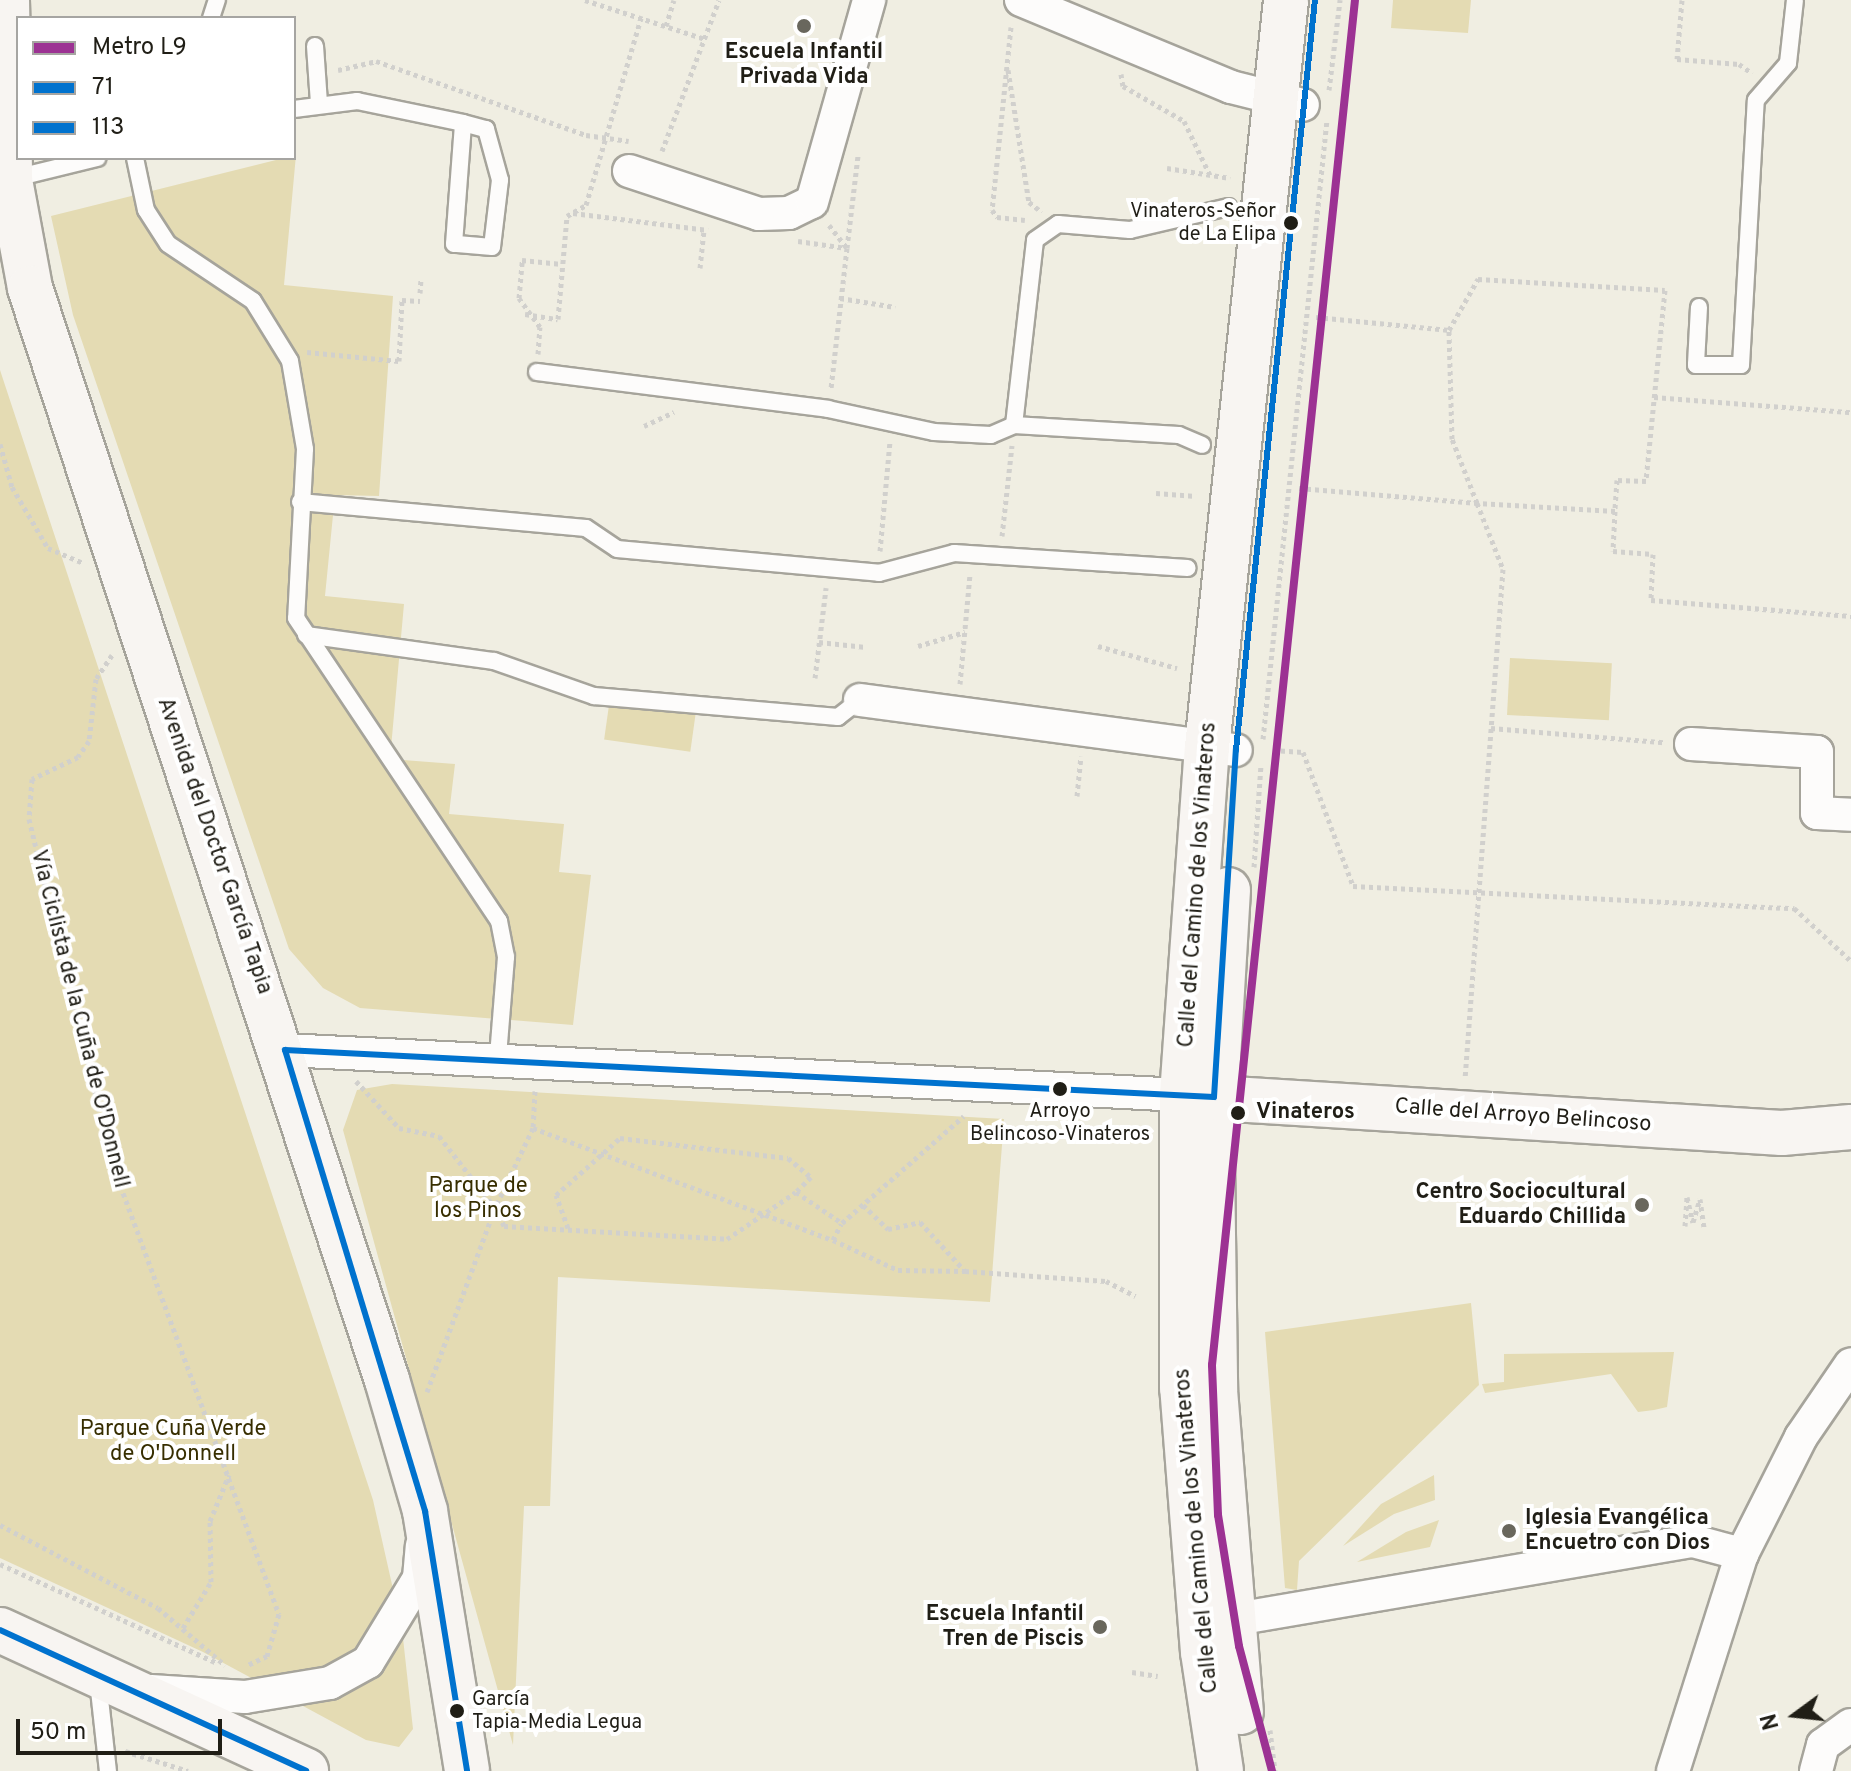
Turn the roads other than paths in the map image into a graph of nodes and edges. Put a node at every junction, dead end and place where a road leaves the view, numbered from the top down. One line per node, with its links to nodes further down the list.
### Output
1 (7, 0): 15 (street, Avenida del Doctor García Tapia)
2 (869, 0): 12 (street)
3 (1021, 0): 9 (street)
4 (1286, 0): 9 (street, Calle del Camino de los Vinateros)
5 (1315, 0): 9 (street, Calle del Camino de los Vinateros)
6 (1795, 0): 17 (lane)
7 (315, 46): 8 (lane)
8 (319, 103): 10 (lane); 11 (lane)
9 (1308, 106): 26 (street, Calle del Camino de los Vinateros)
10 (296, 109)
11 (463, 123): 11 (lane)
12 (638, 153)
13 (89, 160): 15 (lane)
14 (135, 160): 21 (lane)
15 (10, 180): 28 (street, Avenida del Doctor García Tapia)
16 (1228, 207): 19 (lane)
17 (1699, 307)
18 (537, 372): 19 (lane)
19 (1014, 425): 20 (lane)
20 (1202, 445)
21 (300, 502): 22 (lane); 23 (lane)
22 (1188, 568)
23 (306, 635): 24 (lane); 29 (lane)
24 (860, 700): 26 (street)
25 (1691, 744): 27 (street)
26 (1239, 749): 30 (street, Calle del Camino de los Vinateros)
27 (1851, 815)
28 (285, 1050): 29 (street, Calle del Arroyo Belincoso); 33 (street, Avenida del Doctor García Tapia)
29 (498, 1056): 30 (street, Calle del Arroyo Belincoso)
30 (1198, 1096): 31 (street, Calle del Arroyo Belincoso); 35 (street, Calle del Camino de los Vinateros); 42 (street, Calle del Camino de los Vinateros)
31 (1851, 1127)
32 (1851, 1364): 34 (street)
33 (425, 1511): 37 (street, Avenida del Doctor García Tapia); 41 (street, Avenida del Doctor García Tapia)
34 (1742, 1554): 35 (street); 44 (street)
35 (1230, 1620): 43 (street, Calle del Camino de los Vinateros)
36 (0, 1630): 37 (street)
37 (109, 1682): 39 (lane); 40 (street)
38 (1851, 1725): 45 (street)
39 (108, 1771)
40 (306, 1771)
41 (467, 1771)
42 (1221, 1771)
43 (1249, 1771)
44 (1673, 1771)
45 (1816, 1771)

